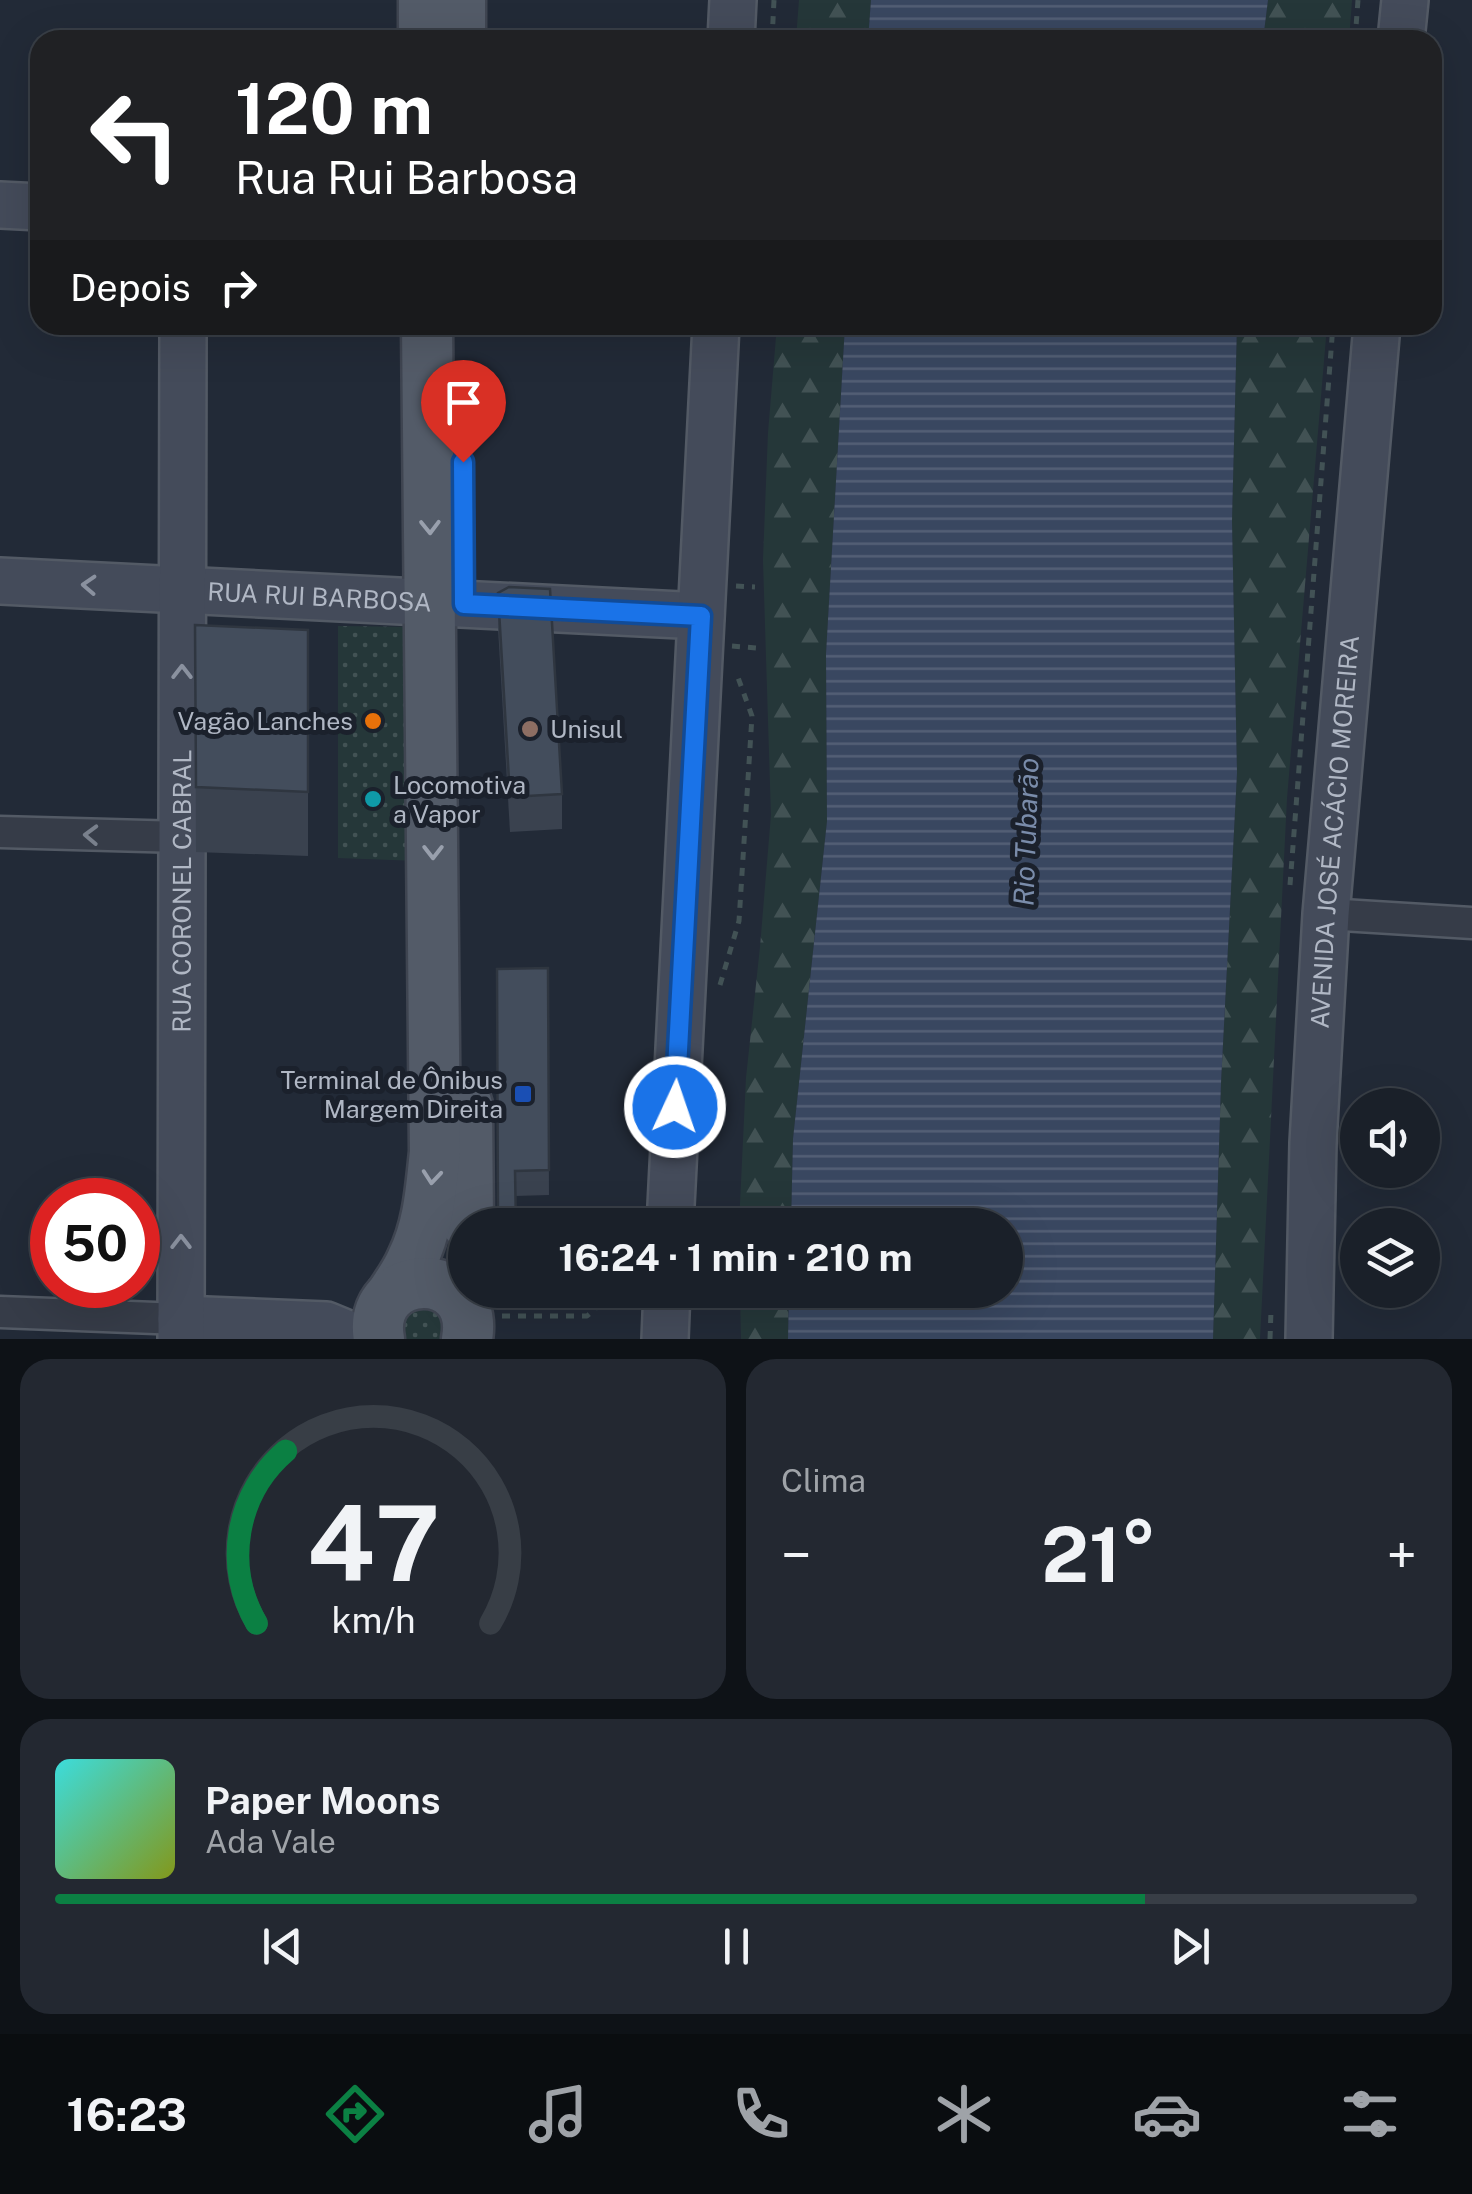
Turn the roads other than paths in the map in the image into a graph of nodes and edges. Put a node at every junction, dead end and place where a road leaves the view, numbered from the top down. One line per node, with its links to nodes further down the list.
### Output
1 (424, 0): 5 (main road)
2 (460, 0): 6 (main road)
3 (733, 0): 7 (main road)
4 (1405, 0): 8 (main road)
5 (424, 30)
6 (460, 30)
7 (732, 30)
8 (1402, 30)
9 (0, 205): 10 (main road)
10 (30, 206)
11 (183, 335): 17 (main road, RUA CORONEL CABRAL)
12 (429, 335): 18 (main road, one-way to 18)
13 (461, 335): 18 (main road)
14 (716, 335): 19 (main road)
15 (1376, 335): 22 (main road, AVENIDA JOSÉ ACÁCIO MOREIRA)
16 (0, 580): 17 (main road, RUA RUI BARBOSA, one-way to 16)
17 (183, 590): 18 (main road, RUA RUI BARBOSA); 21 (main road, RUA CORONEL CABRAL, one-way to 17)
18 (447, 603): 19 (main road, RUA RUI BARBOSA); 24 (main road); 28 (main road, one-way to 28)
19 (724, 616): 25 (main road)
20 (0, 832): 21 (street, one-way to 20)
21 (182, 838): 30 (main road, RUA CORONEL CABRAL, one-way to 21)
22 (1326, 914): 23 (street); 32 (main road, AVENIDA JOSÉ ACÁCIO MOREIRA)
23 (1472, 923)
24 (467, 1208)
25 (672, 1208)
26 (667, 1308): 31 (main road)
27 (0, 1312): 30 (street)
28 (368, 1321): 29 (main road); 30 (main road)
29 (469, 1322)
30 (180, 1329)
31 (665, 1339)
32 (1309, 1339)

